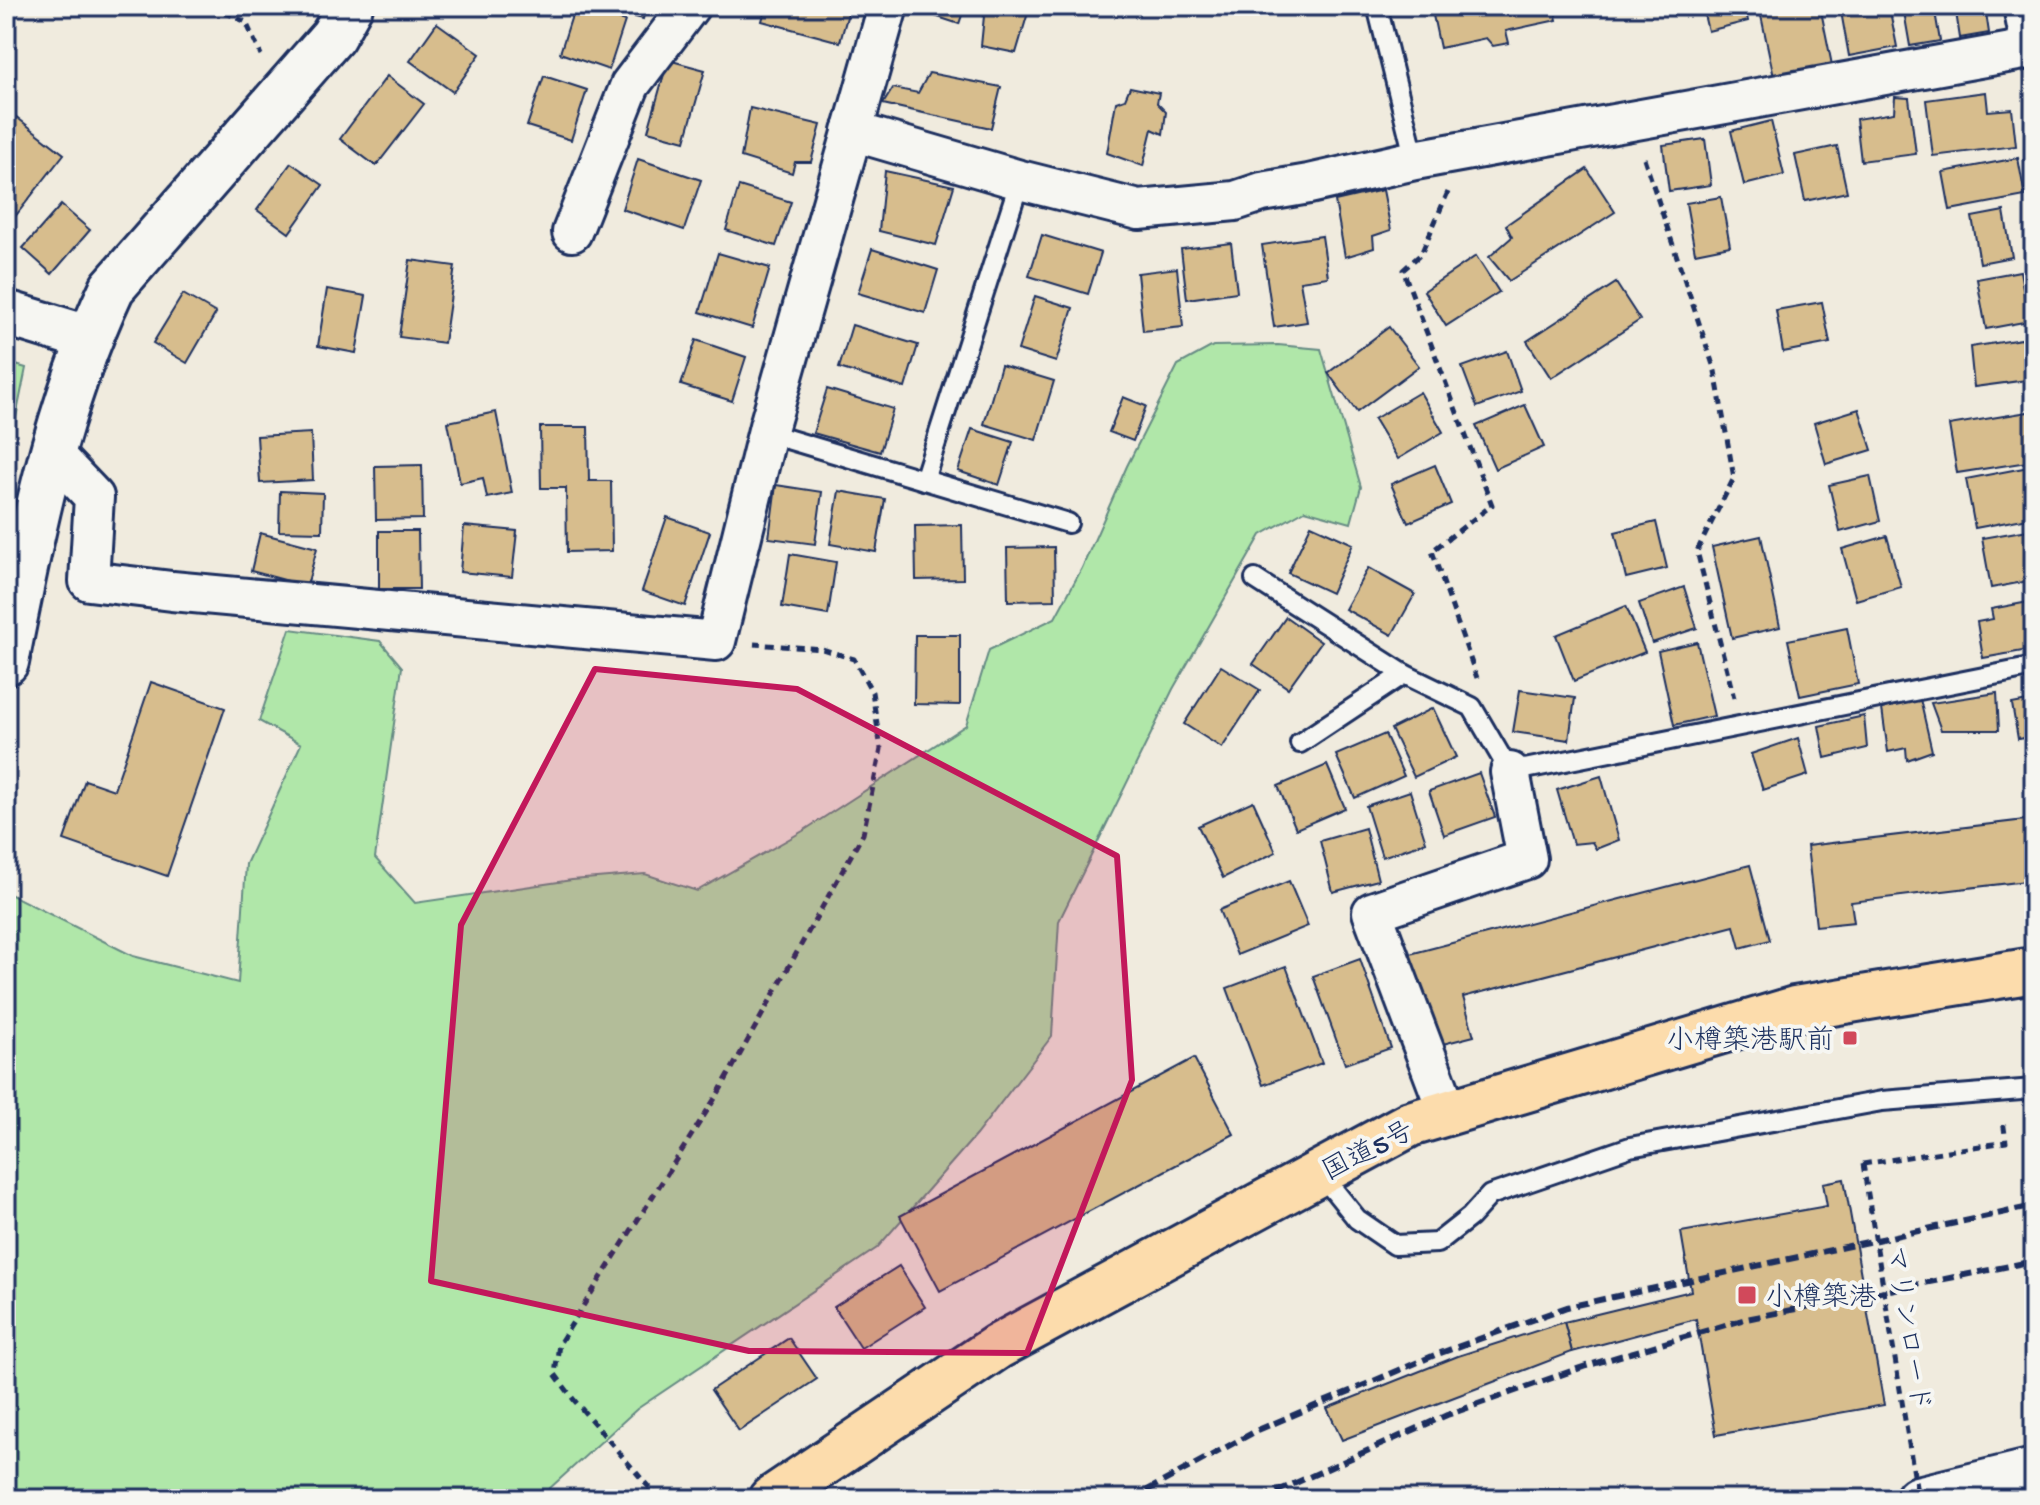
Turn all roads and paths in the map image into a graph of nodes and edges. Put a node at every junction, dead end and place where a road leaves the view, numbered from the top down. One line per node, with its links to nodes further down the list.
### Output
1 (212, 6): 8 (path)
2 (350, 6): 8 (street)
3 (690, 6): 14 (street)
4 (888, 6): 10 (street)
5 (1377, 6): 12 (lane)
6 (2026, 6): 7 (street)
7 (2034, 47): 9 (street)
8 (267, 111): 16 (street)
9 (1632, 121): 11 (street); 27 (path)
10 (852, 131): 13 (street); 17 (street)
11 (1466, 151): 12 (street); 26 (path)
12 (1415, 160): 13 (street)
13 (1020, 180): 19 (lane)
14 (572, 232)
15 (6, 313): 16 (street)
16 (88, 338): 18 (street)
17 (767, 433): 19 (lane); 22 (street)
18 (53, 454): 22 (street); 23 (street)
19 (924, 480): 20 (lane)
20 (1068, 523)
21 (1255, 579): 25 (lane)
22 (716, 641): 36 (path)
23 (6, 662)
24 (2034, 667): 27 (lane)
25 (1404, 674): 26 (lane); 28 (lane)
26 (1472, 707): 29 (lane)
27 (1741, 726): 29 (lane)
28 (1300, 743)
29 (1510, 772): 32 (street)
30 (2034, 970): 32 (highway, 国道5号)
31 (2034, 1089): 34 (lane)
32 (1448, 1113): 34 (highway, 国道5号)
33 (2006, 1142): 38 (path, マリンロード, bridge)
34 (1320, 1173): 37 (highway, 国道5号)
35 (2034, 1471): 38 (street)
36 (659, 1499)
37 (771, 1499)
38 (1918, 1499)

